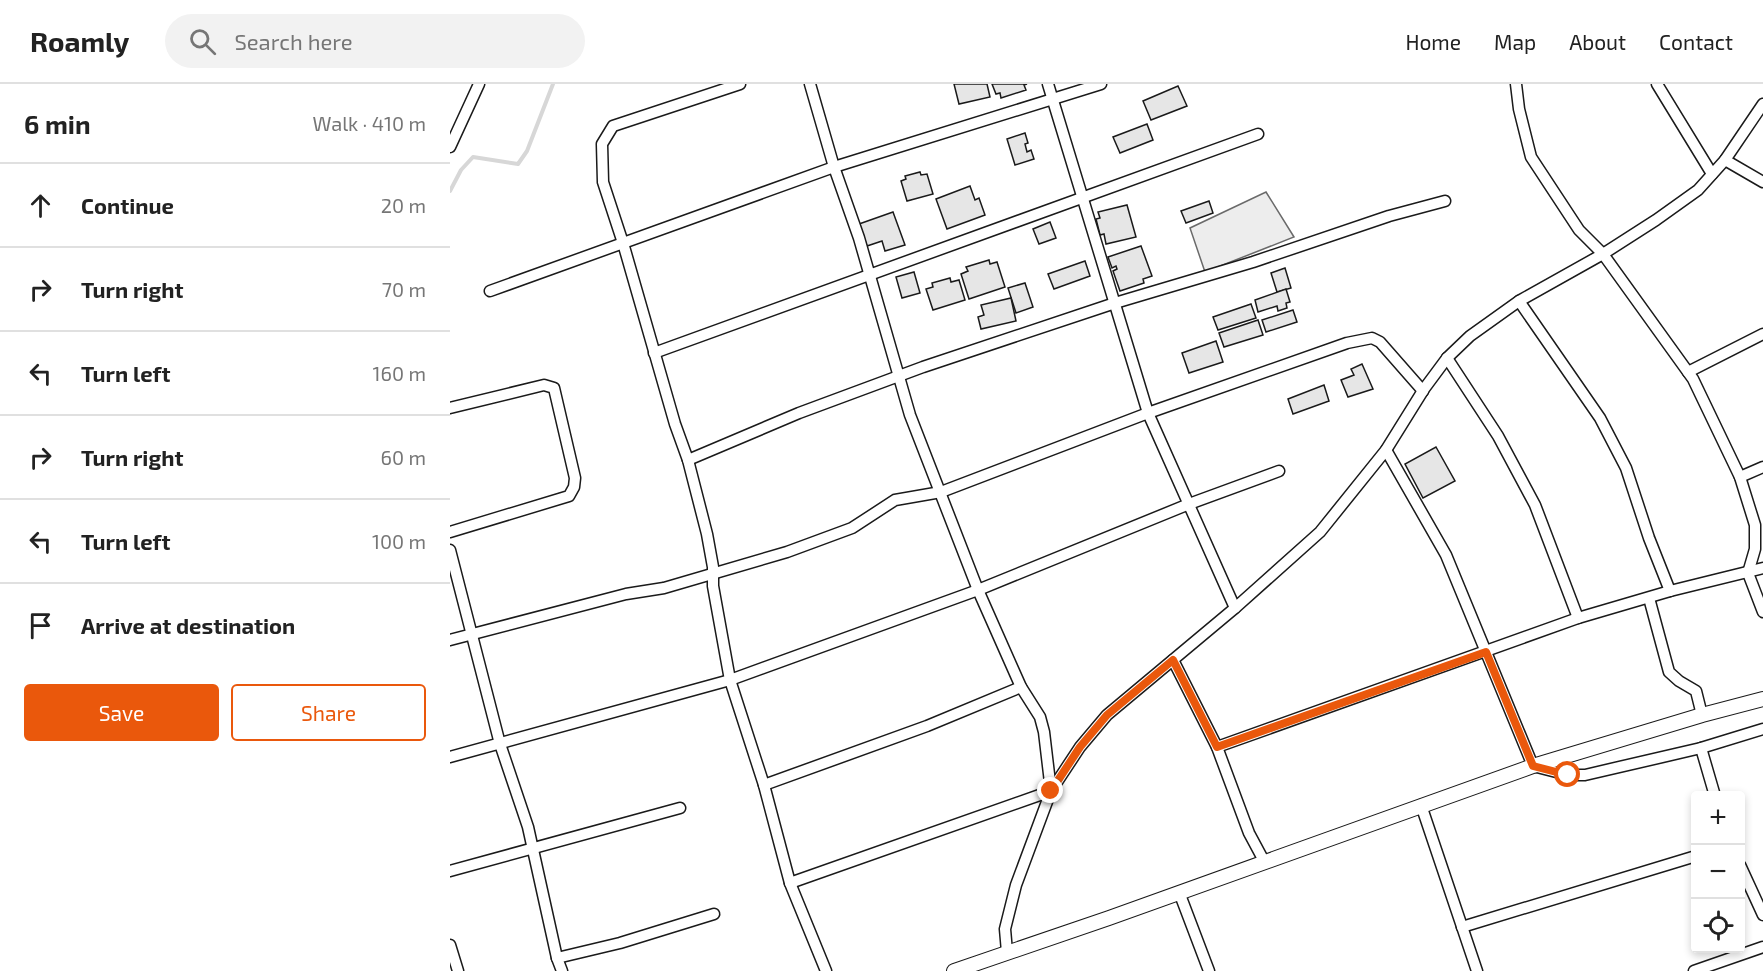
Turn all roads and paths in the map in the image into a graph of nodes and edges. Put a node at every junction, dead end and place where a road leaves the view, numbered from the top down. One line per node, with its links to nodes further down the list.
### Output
1 (479, 84): 11 (street)
2 (740, 84): 18 (street)
3 (810, 84): 13 (street)
4 (1048, 84): 8 (street)
5 (1101, 84): 8 (street)
6 (1516, 84): 19 (street)
7 (1658, 84): 14 (street)
8 (1053, 100): 13 (street); 16 (street)
9 (1763, 104): 12 (street)
10 (1258, 134): 16 (street)
11 (450, 147)
12 (1725, 160): 14 (street); 15 (street)
13 (834, 167): 18 (street); 20 (street)
14 (1712, 174): 19 (street)
15 (1763, 182)
16 (1083, 198): 20 (street); 23 (street)
17 (1445, 201): 23 (street)
18 (623, 243): 21 (street); 25 (street)
19 (1603, 254): 22 (street); 27 (street)
20 (869, 273): 25 (street); 28 (street)
21 (490, 291)
22 (1519, 301): 26 (street); 45 (street)
23 (1115, 303): 28 (street); 31 (street)
24 (1763, 334): 27 (street)
25 (654, 353): 33 (street)
26 (1447, 358): 29 (street); 49 (street)
27 (1688, 372): 36 (street)
28 (898, 377): 33 (street); 37 (street)
29 (1423, 391): 31 (street); 32 (street)
30 (450, 408): 39 (street)
31 (1148, 413): 37 (street); 38 (street)
32 (1386, 450): 47 (street); 52 (street)
33 (688, 460): 42 (street)
34 (1763, 467): 36 (street)
35 (1279, 471): 38 (street)
36 (1740, 477): 43 (street)
37 (941, 492): 42 (street); 44 (street)
38 (1189, 504): 44 (street); 47 (street)
39 (450, 532)
40 (450, 550): 50 (street)
41 (1763, 568): 43 (street)
42 (713, 573): 50 (street); 54 (street)
43 (1748, 573): 45 (street); 48 (street)
44 (978, 590): 54 (street); 55 (street)
45 (1670, 591): 46 (street)
46 (1649, 598): 49 (street); 57 (street)
47 (1235, 608): 53 (street)
48 (1763, 612)
49 (1578, 618): 52 (street)
50 (470, 634): 51 (street); 59 (street)
51 (450, 640)
52 (1486, 652): 60 (street); 63 (street)
53 (1173, 660): 60 (street); 65 (street)
54 (730, 680): 59 (street); 64 (street)
55 (1021, 687): 64 (street); 65 (street)
56 (1763, 699): 57 (street)
57 (1702, 715): 63 (street)
58 (1763, 729): 61 (street)
59 (500, 744): 62 (street); 69 (street)
60 (1217, 747): 71 (street)
61 (1701, 748): 63 (street); 66 (street)
62 (450, 757)
63 (1533, 766): 67 (street)
64 (764, 785): 74 (street)
65 (1051, 791): 74 (street); 81 (street)
66 (1714, 791)
67 (1421, 805): 71 (street); 78 (street)
68 (680, 808): 69 (street)
69 (533, 849): 72 (street); 82 (street)
70 (1691, 857): 78 (street)
71 (1264, 861): 75 (street)
72 (450, 871)
73 (1745, 876): 77 (street)
74 (790, 883): 85 (street)
75 (1179, 892): 81 (street); 87 (street)
76 (714, 914): 82 (street)
77 (1763, 915)
78 (1462, 927): 88 (street)
79 (450, 945): 83 (street)
80 (1763, 947): 89 (street)
81 (1007, 952): 86 (street)
82 (557, 958): 84 (street)
83 (458, 971)
84 (562, 971)
85 (826, 971)
86 (954, 971)
87 (1209, 971)
88 (1477, 971)
89 (1695, 971)

